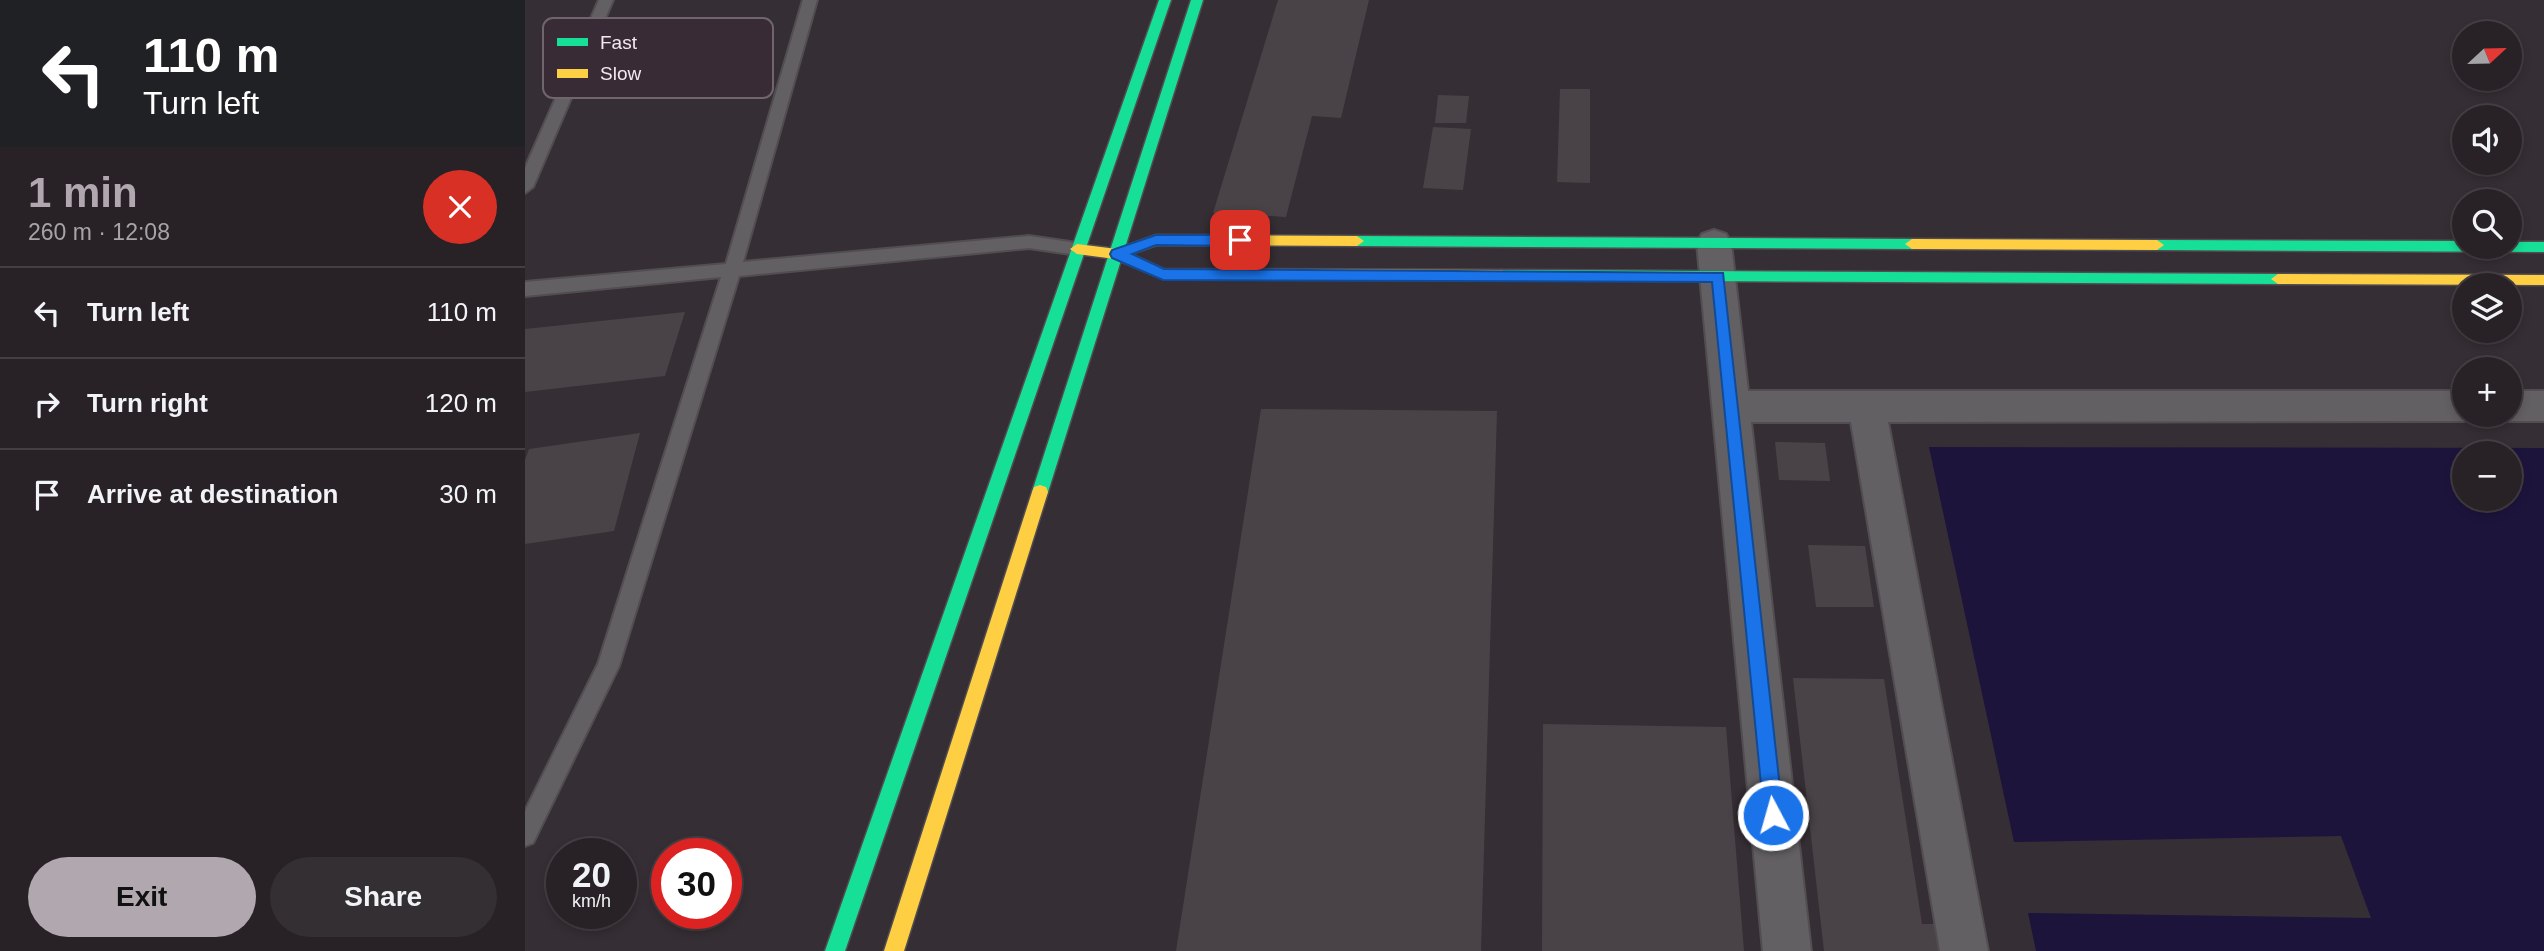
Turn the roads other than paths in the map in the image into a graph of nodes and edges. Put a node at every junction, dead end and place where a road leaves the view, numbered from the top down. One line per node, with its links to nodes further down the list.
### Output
1 (606, 0): 5 (lane)
2 (810, 0): 12 (lane)
3 (1165, 0): 9 (street)
4 (1197, 0): 10 (street)
5 (598, 18)
6 (564, 98): 7 (lane)
7 (525, 187)
8 (2544, 247): 11 (street)
9 (1077, 249): 10 (street); 12 (lane); 21 (street)
10 (1117, 254): 11 (street); 11 (street); 22 (street)
11 (1716, 260): 13 (street); 18 (street)
12 (733, 268): 14 (lane); 20 (lane)
13 (2544, 280)
14 (525, 289)
15 (2452, 406): 19 (street)
16 (2522, 406): 17 (street)
17 (2544, 406)
18 (1731, 407): 19 (street); 23 (street)
19 (1867, 407): 24 (street)
20 (525, 835)
21 (835, 951)
22 (894, 951)
23 (1787, 951)
24 (1964, 951)

